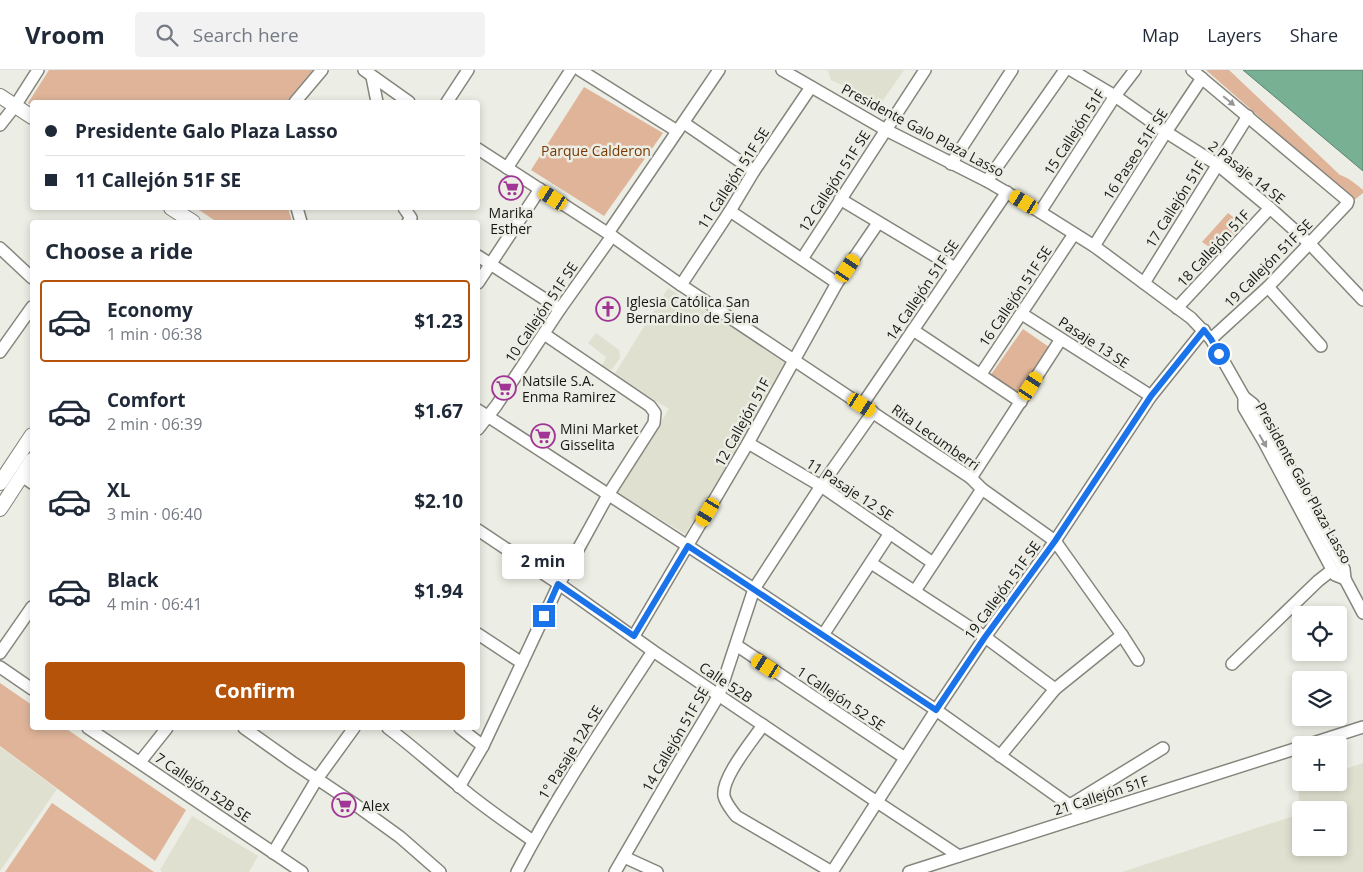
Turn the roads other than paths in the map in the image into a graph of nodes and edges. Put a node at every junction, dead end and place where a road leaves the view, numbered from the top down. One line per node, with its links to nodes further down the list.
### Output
1 (38, 70): 23 (street)
2 (322, 70): 19 (street)
3 (468, 70): 22 (street)
4 (571, 70): 33 (street)
5 (580, 70): 27 (street)
6 (719, 70): 27 (street, 10 Callejón 51F SE)
7 (782, 70): 16 (street, Presidente Galo Plaza Lasso)
8 (925, 70): 28 (street, 12 Callejón 51F SE)
9 (1012, 70): 31 (street)
10 (1066, 70): 35 (street)
11 (1070, 70): 18 (street, 2 Pasaje 14 SE)
12 (1135, 70): 18 (street, 15 Callejón 51F)
13 (1192, 70): 15 (street)
14 (368, 74): 20 (street); 21 (street)
15 (1202, 78): 25 (street, one-way to 25); 29 (street, 16 Paseo 51F SE)
16 (811, 87): 28 (street, Presidente Galo Plaza Lasso); 34 (street, 11 Callejón 51F SE)
17 (0, 96): 23 (street)
18 (1115, 96): 29 (street, 2 Pasaje 14 SE); 41 (street, 15 Callejón 51F)
19 (297, 100)
20 (376, 100)
21 (406, 100)
22 (447, 100)
23 (15, 106): 24 (street); 26 (street)
24 (30, 116)
25 (1248, 116): 32 (street, 17 Callejón 51F); 45 (street, 19 Callejón 51F SE)
26 (0, 125)
27 (680, 127): 34 (street); 43 (street, 10 Callejón 51F SE)
28 (886, 130): 31 (street, Presidente Galo Plaza Lasso); 38 (street, 12 Callejón 51F SE)
29 (1166, 132): 32 (street, 2 Pasaje 14 SE); 46 (street, 16 Paseo 51F SE)
30 (480, 149): 33 (street, Rita Lecumberri)
31 (952, 164): 35 (street, Presidente Galo Plaza Lasso)
32 (1218, 164): 39 (street, 2 Pasaje 14 SE); 55 (street, 17 Callejón 51F)
33 (507, 168): 36 (street, Rita Lecumberri)
34 (754, 171): 40 (street, 11 Callejón 51F SE)
35 (987, 181): 37 (street, Presidente Galo Plaza Lasso)
36 (540, 189): 43 (street, Rita Lecumberri); 50 (street)
37 (1007, 192): 41 (street, Presidente Galo Plaza Lasso); 51 (street, 14 Callejón 51F SE)
38 (840, 199): 42 (street); 49 (street, 12 Callejón 51F SE)
39 (1270, 208): 45 (street, 2 Pasaje 14 SE); 59 (street, 18 Callejón 51F)
40 (730, 212): 49 (street); 56 (street, 11 Callejón 51F SE)
41 (1040, 212): 44 (street, Presidente Galo Plaza Lasso)
42 (878, 223): 51 (street); 54 (street, 12 Callejón 51F)
43 (610, 234): 56 (street, Rita Lecumberri); 60 (street, 10 Callejón 51F SE)
44 (1074, 234): 46 (street, Presidente Galo Plaza Lasso); 62 (street, 16 Callejón 51F SE)
45 (1310, 244): 57 (street, 19 Callejón 51F SE); 58 (street, 2 Pasaje 14 SE)
46 (1094, 246): 55 (street, Presidente Galo Plaza Lasso)
47 (0, 248): 52 (street)
48 (480, 257): 50 (street)
49 (802, 259): 54 (street)
50 (491, 264): 53 (street); 60 (street)
51 (955, 268): 63 (street, 14 Callejón 51F SE)
52 (30, 276)
53 (480, 280)
54 (837, 283): 69 (street, 12 Callejón 51F)
55 (1144, 283): 59 (street, Presidente Galo Plaza Lasso)
56 (681, 285): 69 (street, Rita Lecumberri)
57 (1268, 288): 65 (street, 19 Callejón 51F SE); 67 (street)
58 (1363, 300)
59 (1178, 308): 65 (street, Presidente Galo Plaza Lasso)
60 (560, 309): 64 (street, 10 Callejón 51F SE)
61 (30, 310): 68 (street)
62 (1022, 314): 66 (street, Pasaje 13 SE); 70 (street, 16 Callejón 51F SE)
63 (913, 330): 70 (street); 74 (street, 14 Callejón 51F SE)
64 (544, 334): 76 (street, 10 Callejón 51F SE); 85 (street)
65 (1207, 335): 71 (street, 19 Callejón 51F SE); 72 (street, Presidente Galo Plaza Lasso)
66 (1061, 339): 71 (street, Pasaje 13 SE); 73 (street)
67 (1321, 346)
68 (0, 352)
69 (794, 360): 74 (street, Rita Lecumberri); 78 (street, 12 Callejón 51F)
70 (981, 374): 73 (street)
71 (1151, 396): 89 (street, 19 Callejón 51F SE)
72 (1244, 397): 93 (street, Presidente Galo Plaza Lasso, one-way to 93); 94 (street, Presidente Galo Plaza Lasso)
73 (1021, 402): 81 (street)
74 (862, 405): 75 (street, Rita Lecumberri)
75 (873, 412): 81 (street, Rita Lecumberri); 83 (street, 14 Callejón 51F SE)
76 (482, 413): 85 (street)
77 (30, 440): 80 (street)
78 (748, 443): 83 (street, 11 Pasaje 12 SE); 90 (street, 12 Callejón 51F)
79 (30, 462): 80 (street)
80 (16, 473): 82 (street); 86 (street)
81 (971, 478): 84 (street, Rita Lecumberri)
82 (0, 483)
83 (821, 486): 88 (street, 11 Pasaje 12 SE); 96 (street, 14 Callejón 51F SE)
84 (982, 489): 89 (street, Rita Lecumberri); 92 (street)
85 (608, 495): 90 (street); 95 (street)
86 (0, 508)
87 (480, 531): 95 (street, Calle 52B)
88 (890, 533): 91 (street); 92 (street, 11 Pasaje 12 SE)
89 (1055, 541): 102 (street, Rita Lecumberri); 104 (street, 19 Callejón 51F SE)
90 (688, 546): 96 (street); 103 (street, 12 Callejón 51F)
91 (871, 563): 97 (street); 101 (street)
92 (933, 563): 97 (street)
93 (1332, 570): 94 (street, Presidente Galo Plaza Lasso); 110 (street)
94 (1344, 579): 99 (street, Presidente Galo Plaza Lasso)
95 (558, 584): 103 (street, Calle 52B); 109 (street)
96 (754, 589): 101 (street); 105 (street, 14 Callejón 51F SE)
97 (915, 592): 104 (street)
98 (30, 610): 107 (street)
99 (1363, 613)
100 (480, 635): 109 (street)
101 (823, 635): 115 (street)
102 (1122, 635): 108 (street, Rita Lecumberri); 113 (street)
103 (634, 636): 106 (street, Calle 52B)
104 (985, 637): 113 (street); 115 (street, 19 Callejón 51F SE)
105 (736, 645): 114 (street, 14 Callejón 51F SE); 129 (street, 1 Callejón 52 SE)
106 (654, 651): 114 (street, Calle 52B); 136 (street, 1° Pasaje 12A SE)
107 (0, 652)
108 (1138, 660)
109 (522, 663): 125 (street)
110 (1232, 664)
111 (0, 667): 112 (street)
112 (30, 688)
113 (1055, 689): 128 (street)
114 (719, 695): 116 (street, Calle 52B); 139 (street, 14 Callejón 51F SE)
115 (936, 710): 128 (street); 129 (street, 19 Callejón 51F SE)
116 (763, 725): 133 (street, Calle 52B); 145 (street)
117 (1363, 727): 124 (street)
118 (91, 730): 130 (street, 7 Callejón 52B SE)
119 (165, 730): 130 (street)
120 (247, 730): 131 (street)
121 (353, 730): 131 (street)
122 (391, 730): 132 (street)
123 (463, 730): 125 (street)
124 (1335, 736)
125 (483, 746): 132 (street)
126 (1163, 748): 134 (street)
127 (1292, 750): 135 (street, 21 Callejón 51F)
128 (1000, 756): 134 (street)
129 (905, 758): 133 (street, 19 Callejón 51F SE)
130 (140, 762): 137 (street, 7 Callejón 52B SE)
131 (317, 779): 137 (street); 141 (street)
132 (459, 787): 136 (street)
133 (877, 802): 138 (street, Calle 52B); 145 (street, 19 Callejón 51F SE)
134 (1070, 805): 135 (street)
135 (1085, 816): 138 (street, 21 Callejón 51F)
136 (533, 840): 142 (street, 1° Pasaje 12A SE)
137 (273, 853): 140 (street, 7 Callejón 52B SE)
138 (960, 856): 146 (street, 21 Callejón 51F)
139 (624, 857): 143 (street, 14 Callejón 51F SE); 144 (street)
140 (302, 872)
141 (440, 872)
142 (517, 872)
143 (615, 872)
144 (657, 872)
145 (832, 872)
146 (909, 872)

